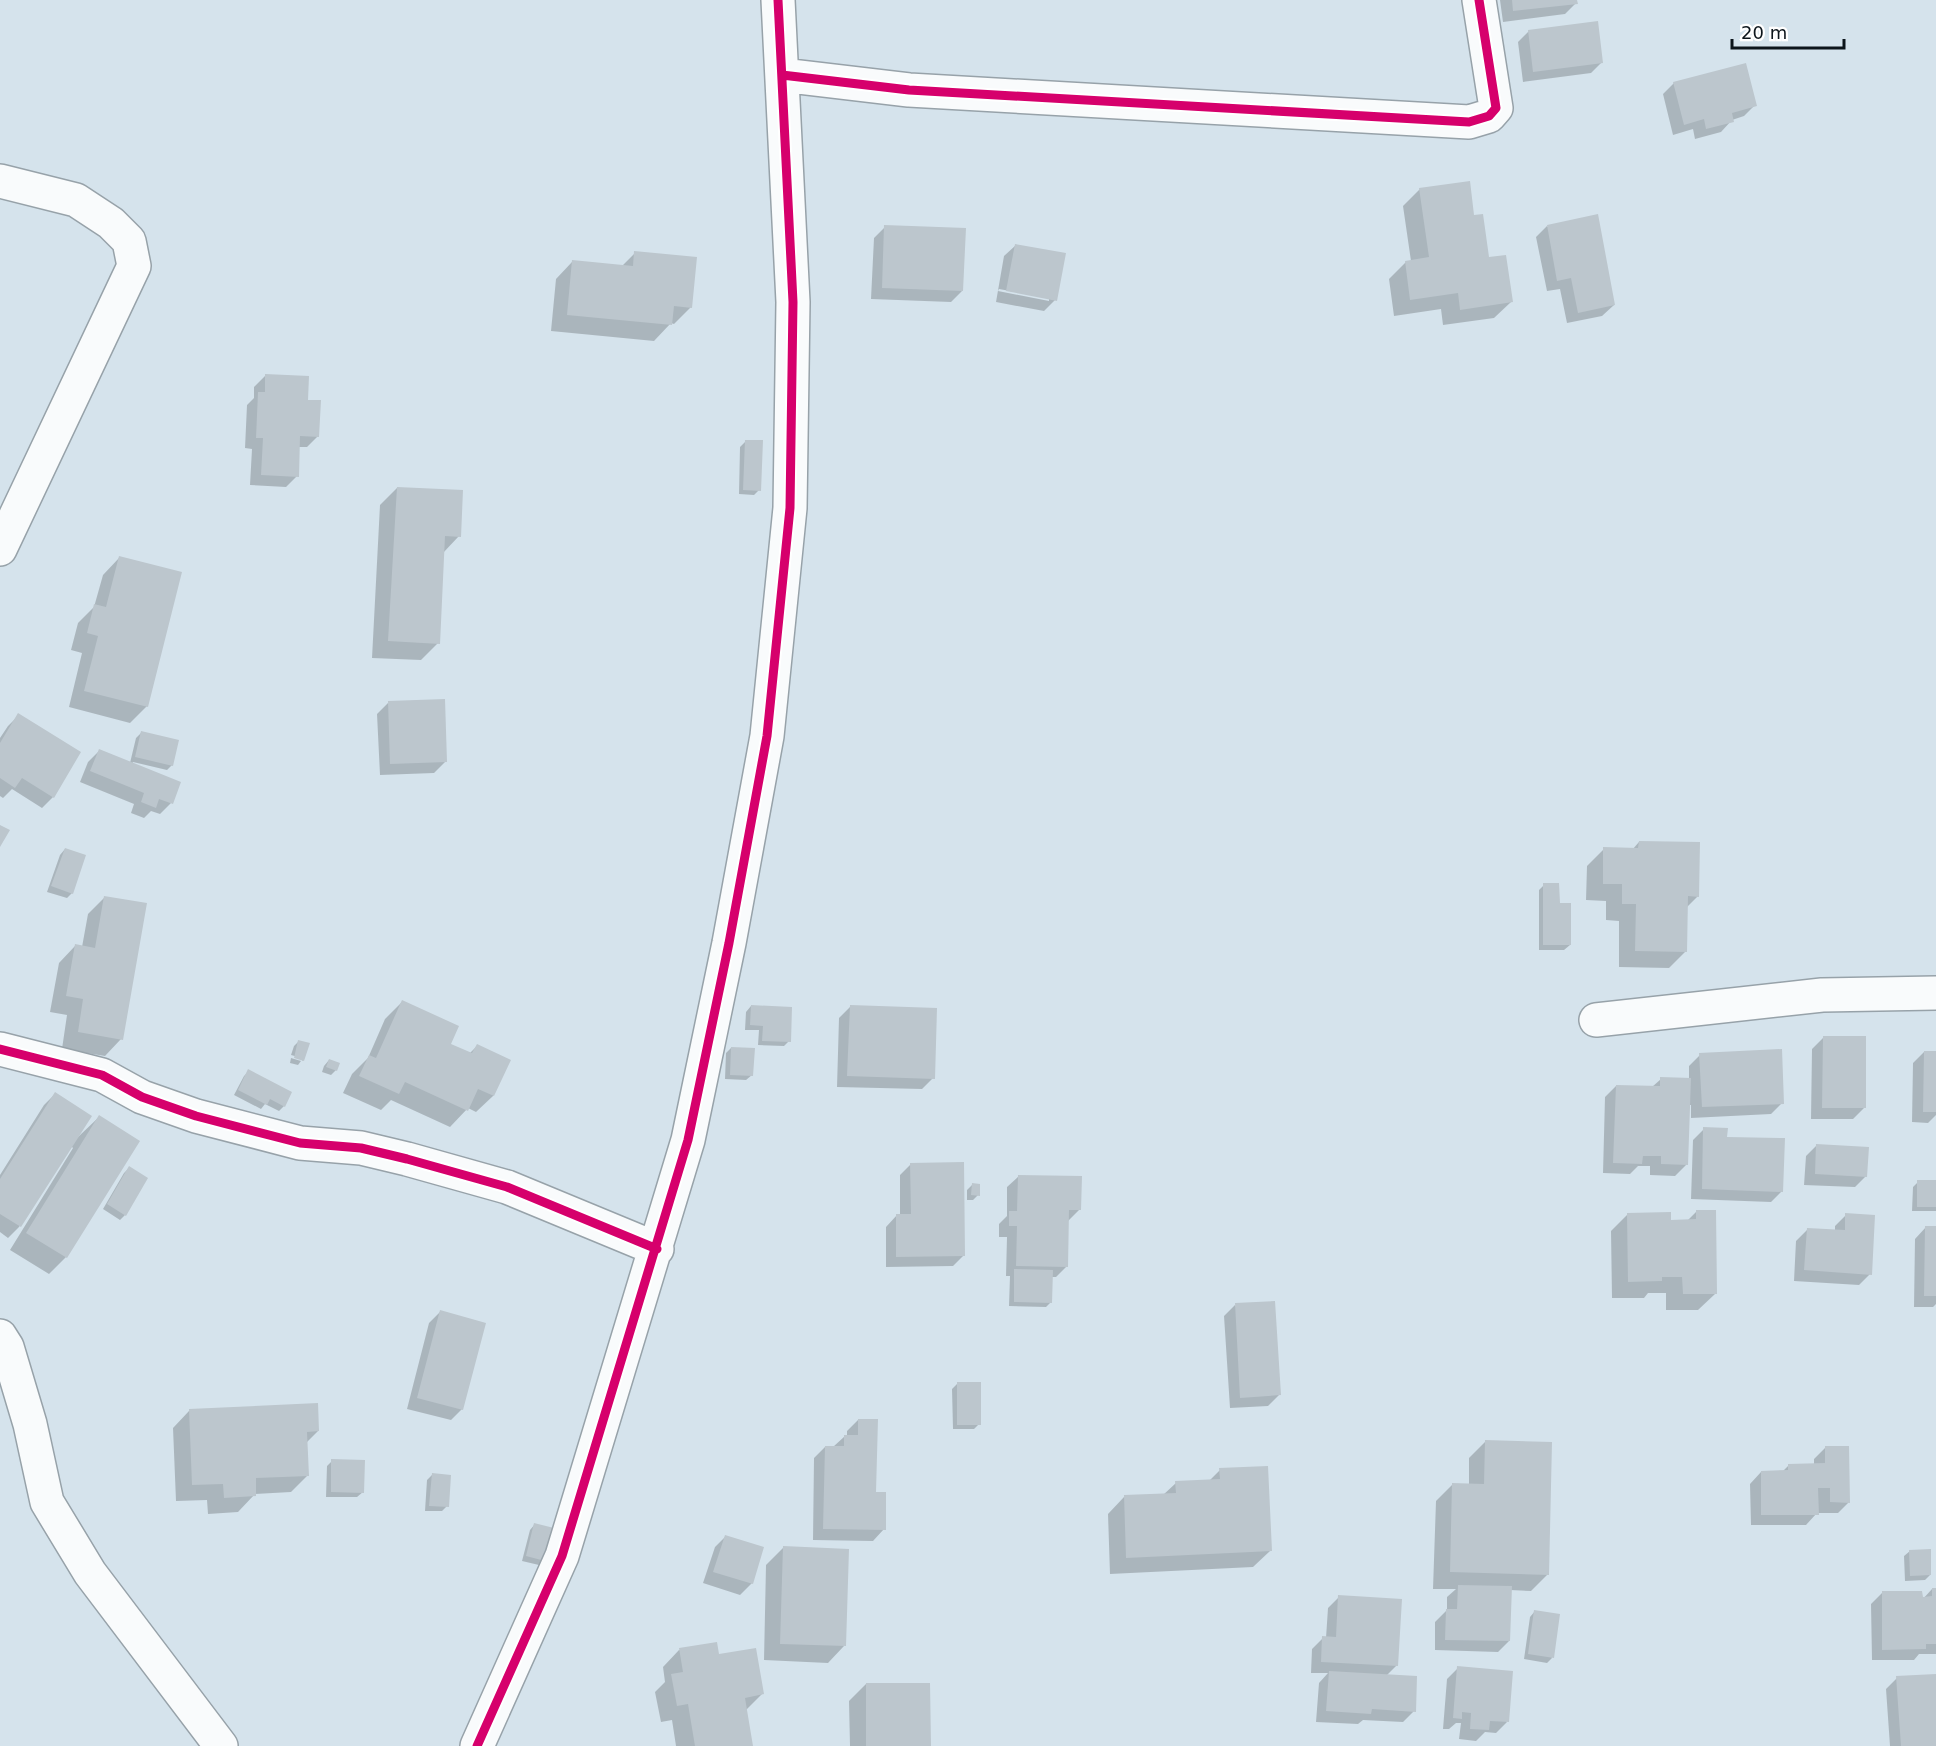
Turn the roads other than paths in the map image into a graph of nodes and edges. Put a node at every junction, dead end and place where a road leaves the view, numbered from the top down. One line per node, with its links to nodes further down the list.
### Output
1 (778, 0): 3 (street)
2 (1479, 0): 3 (street)
3 (782, 75): 9 (street)
4 (0, 181): 5 (street)
5 (0, 549)
6 (1936, 993): 7 (street)
7 (1596, 1020)
8 (0, 1049): 9 (street)
9 (657, 1249): 12 (street)
10 (0, 1336): 11 (street)
11 (221, 1746)
12 (477, 1746)

